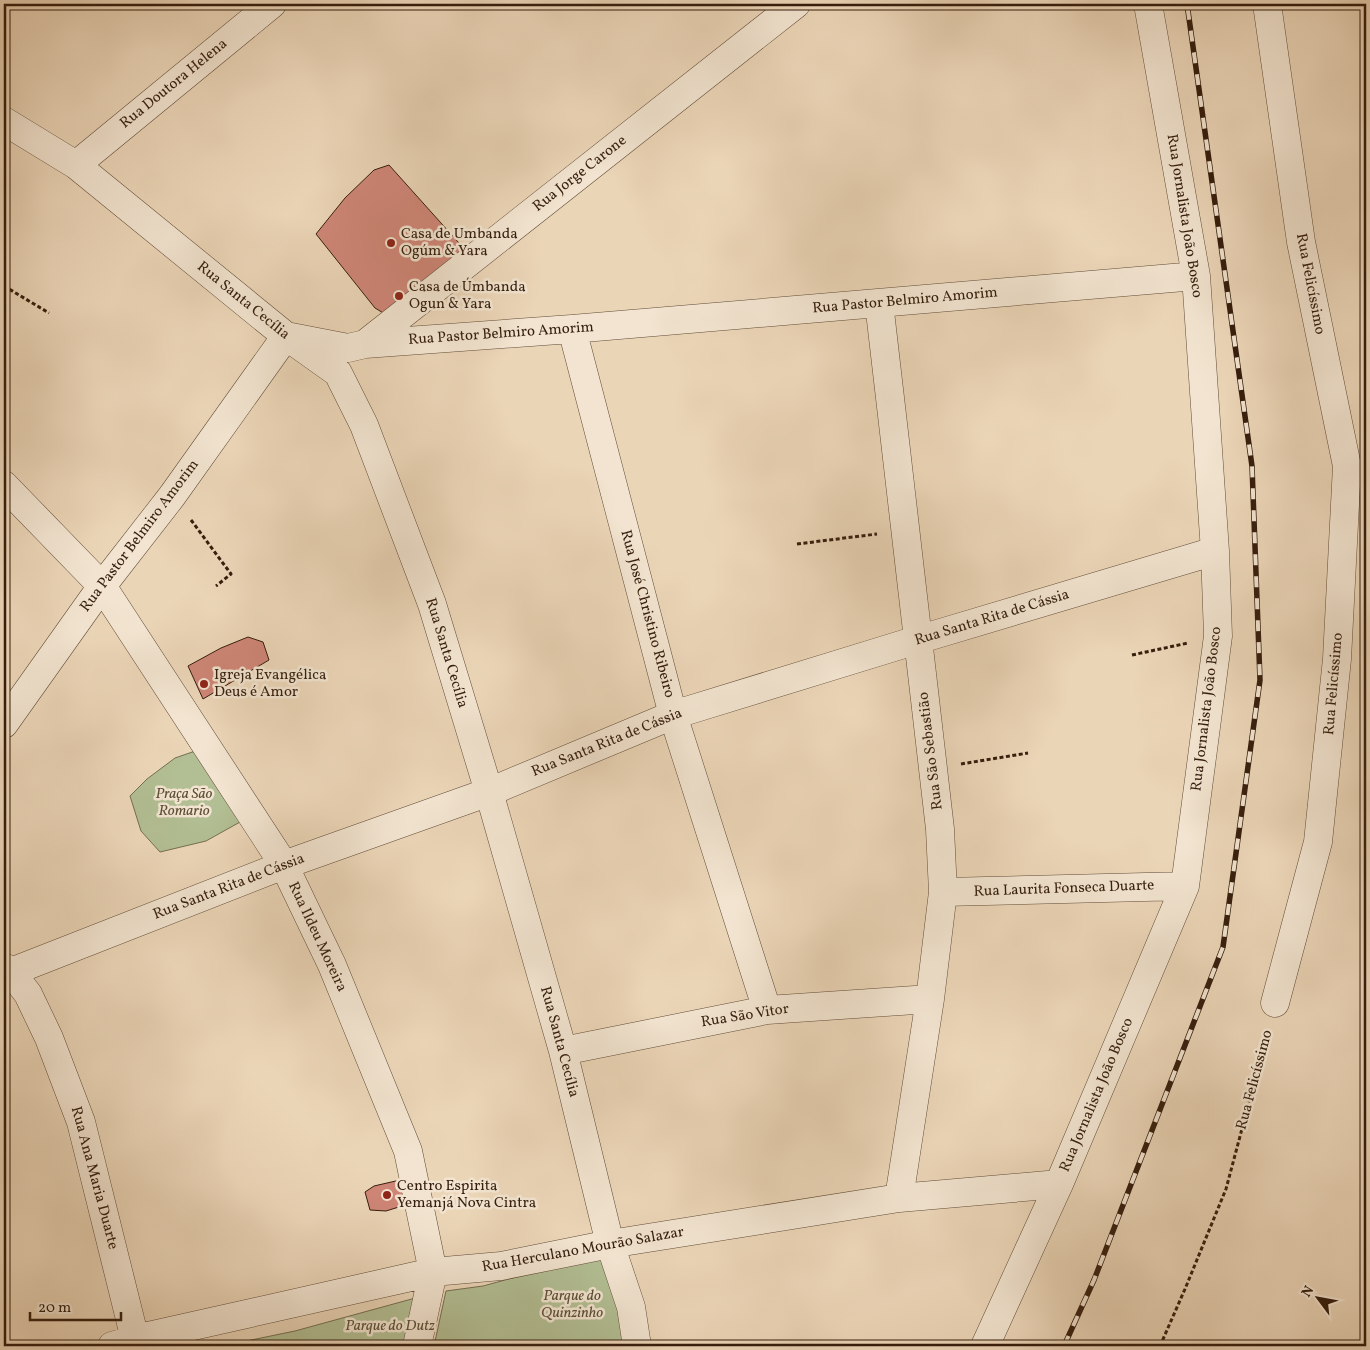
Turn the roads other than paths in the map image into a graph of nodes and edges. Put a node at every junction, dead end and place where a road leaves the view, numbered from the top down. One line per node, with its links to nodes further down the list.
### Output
1 (272, 4): 6 (street, Rua Doutora Helena)
2 (796, 4): 11 (street, Rua Jorge Carone)
3 (1148, 4): 7 (street, Rua Jornalista João Bosco)
4 (1267, 4): 13 (street, Rua Felicíssimo)
5 (5, 125): 6 (street, Rua Santa Cecília)
6 (76, 165): 10 (street, Rua Santa Cecília)
7 (1196, 276): 8 (street, Rua Pastor Belmiro Amorim); 14 (street, Rua Jornalista João Bosco)
8 (879, 303): 9 (street, Rua Pastor Belmiro Amorim); 16 (street, Rua São Sebastião)
9 (572, 329): 11 (street, Rua Pastor Belmiro Amorim); 17 (street, Rua José Christino Ribeiro)
10 (286, 336): 11 (street, Rua Pastor Belmiro Amorim); 15 (street, Rua Pastor Belmiro Amorim); 19 (street, Rua Santa Cecília)
11 (365, 344)
12 (4, 485): 15 (street, Rua Ildeu Moreira)
13 (1355, 514): 25 (street, Rua Felicíssimo)
14 (1215, 551): 16 (street, Rua Santa Rita de Cássia); 21 (street, Rua Jornalista João Bosco)
15 (102, 586): 18 (street, Rua Pastor Belmiro Amorim); 20 (street, Rua Ildeu Moreira)
16 (918, 640): 17 (street, Rua Santa Rita de Cássia); 22 (street, Rua São Sebastião)
17 (673, 715): 19 (street, Rua Santa Rita de Cássia); 26 (street, Rua José Christino Ribeiro)
18 (4, 724)
19 (489, 792): 20 (street, Rua Santa Rita de Cássia); 27 (street, Rua Santa Cecília)
20 (284, 865): 23 (street, Rua Santa Rita de Cássia); 31 (street, Rua Ildeu Moreira)
21 (1184, 886): 22 (street, Rua Laurita Fonseca Duarte); 28 (street, Rua Jornalista João Bosco)
22 (943, 892): 24 (street, Rua São Sebastião)
23 (8, 970): 32 (street, Rua Ana Maria Duarte)
24 (930, 999): 26 (street, Rua São Vitor); 29 (street, Rua São Sebastião)
25 (1275, 1004)
26 (767, 1010): 27 (street, Rua São Vitor)
27 (563, 1051): 30 (street, Rua Santa Cecília)
28 (1059, 1184): 29 (street, Rua Herculano Mourão Salazar); 35 (street, Rua Jornalista João Bosco)
29 (899, 1198): 30 (street, Rua Herculano Mourão Salazar)
30 (610, 1244): 31 (street, Rua Herculano Mourão Salazar); 34 (street, Rua Santa Cecília)
31 (433, 1272): 32 (street, Rua Herculano Mourão Salazar); 33 (street, Rua Ildeu Moreira)
32 (127, 1344)
33 (416, 1346)
34 (637, 1346)
35 (985, 1346)

